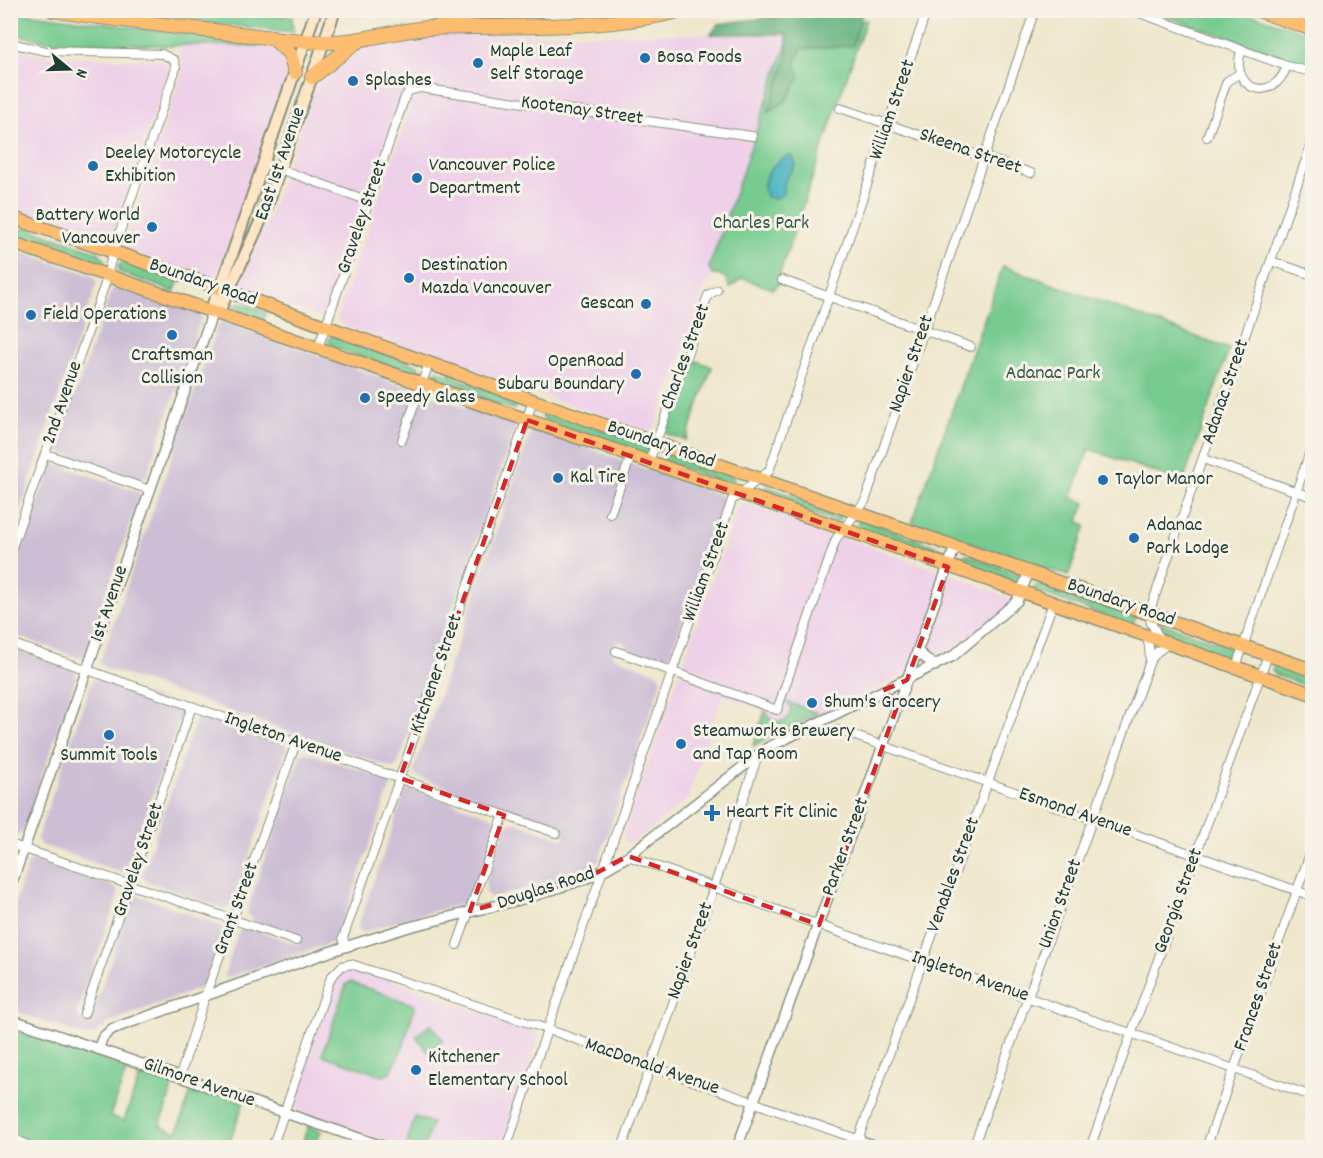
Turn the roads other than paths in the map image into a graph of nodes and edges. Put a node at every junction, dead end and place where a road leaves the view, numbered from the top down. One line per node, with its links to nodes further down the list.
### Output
1 (53, 10): 14 (highway)
2 (316, 10): 16 (main road, East 1st Avenue)
3 (334, 10): 17 (main road, East 1st Avenue)
4 (429, 10): 5 (highway)
5 (541, 10)
6 (683, 10): 15 (highway)
7 (927, 10): 27 (street, William Street)
8 (1035, 10): 31 (street, Napier Street)
9 (1131, 10): 19 (street)
10 (1258, 10): 13 (highway)
11 (1306, 10): 12 (highway)
12 (1312, 13)
13 (1312, 29)
14 (272, 37): 16 (highway); 21 (highway)
15 (359, 40): 17 (highway); 24 (highway)
16 (306, 41): 17 (highway); 21 (main road, East 1st Avenue)
17 (324, 42): 24 (main road, East 1st Avenue)
18 (10, 43): 38 (street, 2nd Avenue)
19 (1242, 49): 20 (street); 23 (street)
20 (1287, 66): 22 (street); 23 (street)
21 (295, 72): 32 (main road, East 1st Avenue)
22 (1312, 72)
23 (1239, 74): 29 (street)
24 (312, 77): 33 (main road, East 1st Avenue)
25 (412, 89): 28 (street, Kootenay Street); 35 (street, Graveley Street)
26 (840, 108): 27 (street, Skeena Street)
27 (888, 124): 31 (street, Skeena Street); 45 (street, William Street)
28 (752, 136)
29 (1207, 137)
30 (1312, 142): 39 (street, Adanac Street)
31 (984, 157): 34 (street, Skeena Street); 48 (street, Napier Street)
32 (263, 163): 33 (street); 43 (main road, East 1st Avenue)
33 (280, 170): 35 (street); 43 (main road, East 1st Avenue)
34 (1031, 173)
35 (369, 201): 47 (street, Graveley Street)
36 (11, 221): 38 (main road, Boundary Road)
37 (10, 242): 40 (main road, Boundary Road)
38 (113, 252): 40 (street, 2nd Avenue); 43 (main road, Boundary Road)
39 (1271, 261): 41 (street); 60 (street, Adanac Street)
40 (107, 275): 46 (main road, Boundary Road); 58 (street, 2nd Avenue)
41 (1312, 275)
42 (782, 280): 45 (street)
43 (224, 290): 46 (main road, East 1st Avenue); 47 (main road, Boundary Road)
44 (717, 290): 56 (street, Charles Street)
45 (828, 297): 48 (street); 62 (street, William Street)
46 (213, 315): 50 (main road, Boundary Road); 63 (street, 1st Avenue)
47 (325, 327): 50 (street, Graveley Street); 51 (main road, Boundary Road)
48 (924, 330): 49 (street); 67 (street, Napier Street)
49 (971, 347)
50 (318, 348): 52 (main road, Boundary Road)
51 (429, 363): 52 (street); 53 (main road, Boundary Road)
52 (422, 384): 54 (main road, Boundary Road); 55 (street)
53 (533, 401): 54 (street, Kitchener Street); 56 (main road, Boundary Road)
54 (527, 420): 59 (main road, Boundary Road); 100 (street, Kitchener Street)
55 (402, 440)
56 (656, 443): 61 (street, Charles Street); 62 (main road, Boundary Road)
57 (1312, 447): 64 (street)
58 (46, 454): 63 (street); 71 (street, 2nd Avenue)
59 (631, 456): 61 (main road, Boundary Road); 68 (street)
60 (1203, 459): 64 (street); 76 (street, Adanac Street)
61 (649, 462): 65 (main road, Boundary Road)
62 (760, 478): 65 (street, William Street); 67 (main road, Boundary Road)
63 (150, 490): 87 (street, 1st Avenue)
64 (1297, 492): 66 (street); 80 (street)
65 (741, 494): 69 (main road, Boundary Road); 89 (street, William Street)
66 (1312, 497)
67 (857, 513): 69 (street, Napier Street); 70 (main road, Boundary Road)
68 (610, 514)
69 (844, 530): 72 (main road, Boundary Road); 89 (street, Napier Street)
70 (955, 547): 72 (street, Parker Street); 73 (main road, Boundary Road)
71 (10, 554)
72 (948, 567): 74 (main road, Boundary Road); 82 (street, Parker Street)
73 (1029, 572): 74 (street, Douglas Road); 76 (main road, Boundary Road)
74 (1022, 592): 75 (main road, Boundary Road); 85 (street, Douglas Road)
75 (1053, 603): 77 (main road, Boundary Road); 101 (street, Venables Street)
76 (1149, 613): 78 (street); 80 (main road, Boundary Road)
77 (1146, 635): 78 (main road, Boundary Road); 84 (street, Union Street)
78 (1165, 642): 84 (street, Union Street); 86 (main road, Boundary Road)
79 (10, 643): 87 (street, Ingleton Avenue)
80 (1243, 646): 83 (main road, Boundary Road); 86 (street)
81 (616, 651): 89 (street)
82 (918, 652): 85 (street); 91 (street, Parker Street)
83 (1268, 655): 88 (main road, Boundary Road); 90 (street, Georgia Street)
84 (1150, 661): 103 (street, Union Street)
85 (935, 666): 91 (street, Douglas Road)
86 (1236, 667): 90 (main road, Boundary Road)
87 (87, 669): 95 (street, Ingleton Avenue); 107 (street, 1st Avenue)
88 (1312, 670)
89 (671, 671): 110 (street, William Street)
90 (1261, 676): 93 (main road, Boundary Road); 108 (street, Georgia Street)
91 (907, 680): 92 (street, Douglas Road); 94 (street, Parker Street)
92 (882, 691): 94 (street); 99 (street, Douglas Road)
93 (1312, 694)
94 (899, 701): 98 (street, Parker Street)
95 (192, 706): 97 (street, Ingleton Avenue); 111 (street, Graveley Street)
96 (838, 730): 98 (street, Esmond Avenue)
97 (296, 743): 100 (street, Ingleton Avenue); 117 (street, Grant Street)
98 (884, 745): 101 (street, Esmond Avenue); 118 (street, Parker Street)
99 (758, 753): 109 (street, Douglas Road); 112 (street, Napier Street)
100 (400, 778): 102 (street, Ingleton Avenue); 121 (street, Kitchener Street)
101 (988, 783): 103 (street, Esmond Avenue); 122 (street, Venables Street)
102 (504, 815): 104 (street, Ingleton Avenue); 116 (street)
103 (1092, 818): 108 (street, Esmond Avenue); 124 (street, Union Street)
104 (556, 833)
105 (10, 844): 107 (street)
106 (1312, 848): 114 (street, Frances Street)
107 (24, 849): 111 (street); 113 (street, 1st Avenue)
108 (1197, 854): 114 (street, Esmond Avenue); 128 (street, Georgia Street)
109 (628, 856): 110 (street, Douglas Road); 112 (street, Ingleton Avenue)
110 (602, 872): 116 (street, Douglas Road); 127 (street, William Street)
111 (131, 884): 117 (street); 125 (street, Graveley Street)
112 (714, 887): 118 (street, Ingleton Avenue); 130 (street, Napier Street)
113 (10, 888)
114 (1297, 890): 115 (street, Esmond Avenue); 131 (street, Frances Street)
115 (1312, 896)
116 (470, 911): 120 (street); 121 (street, Douglas Road)
117 (234, 920): 119 (street); 123 (street, Grant Street)
118 (819, 925): 122 (street, Ingleton Avenue); 134 (street, Parker Street)
119 (296, 941)
120 (457, 945)
121 (346, 947): 123 (street, Douglas Road)
122 (924, 960): 124 (street, Ingleton Avenue); 137 (street, Venables Street)
123 (206, 994): 129 (street, Douglas Road); 132 (street, Grant Street)
124 (1027, 997): 128 (street, Ingleton Avenue); 146 (street, Union Street)
125 (84, 1014)
126 (10, 1019): 129 (street, Gilmore Avenue)
127 (547, 1029): 130 (street, MacDonald Avenue); 135 (street, MacDonald Avenue); 141 (street, William Street)
128 (1132, 1032): 131 (street, Ingleton Avenue); 147 (street, Georgia Street)
129 (98, 1049): 132 (street, Gilmore Avenue)
130 (650, 1066): 134 (street, MacDonald Avenue); 142 (street, Napier Street)
131 (1234, 1068): 133 (street, Ingleton Avenue); 148 (street, Frances Street)
132 (180, 1076): 135 (street, Gilmore Avenue)
133 (1312, 1096)
134 (753, 1103): 137 (street, MacDonald Avenue); 143 (street, Parker Street)
135 (284, 1112): 139 (street); 140 (street, Gilmore Avenue)
136 (10, 1136): 138 (street)
137 (858, 1139): 144 (street, Venables Street); 145 (street, MacDonald Avenue)
138 (33, 1148)
139 (272, 1148)
140 (388, 1148)
141 (506, 1148)
142 (622, 1148)
143 (737, 1148)
144 (855, 1148)
145 (882, 1148)
146 (973, 1148)
147 (1090, 1148)
148 (1206, 1148)

